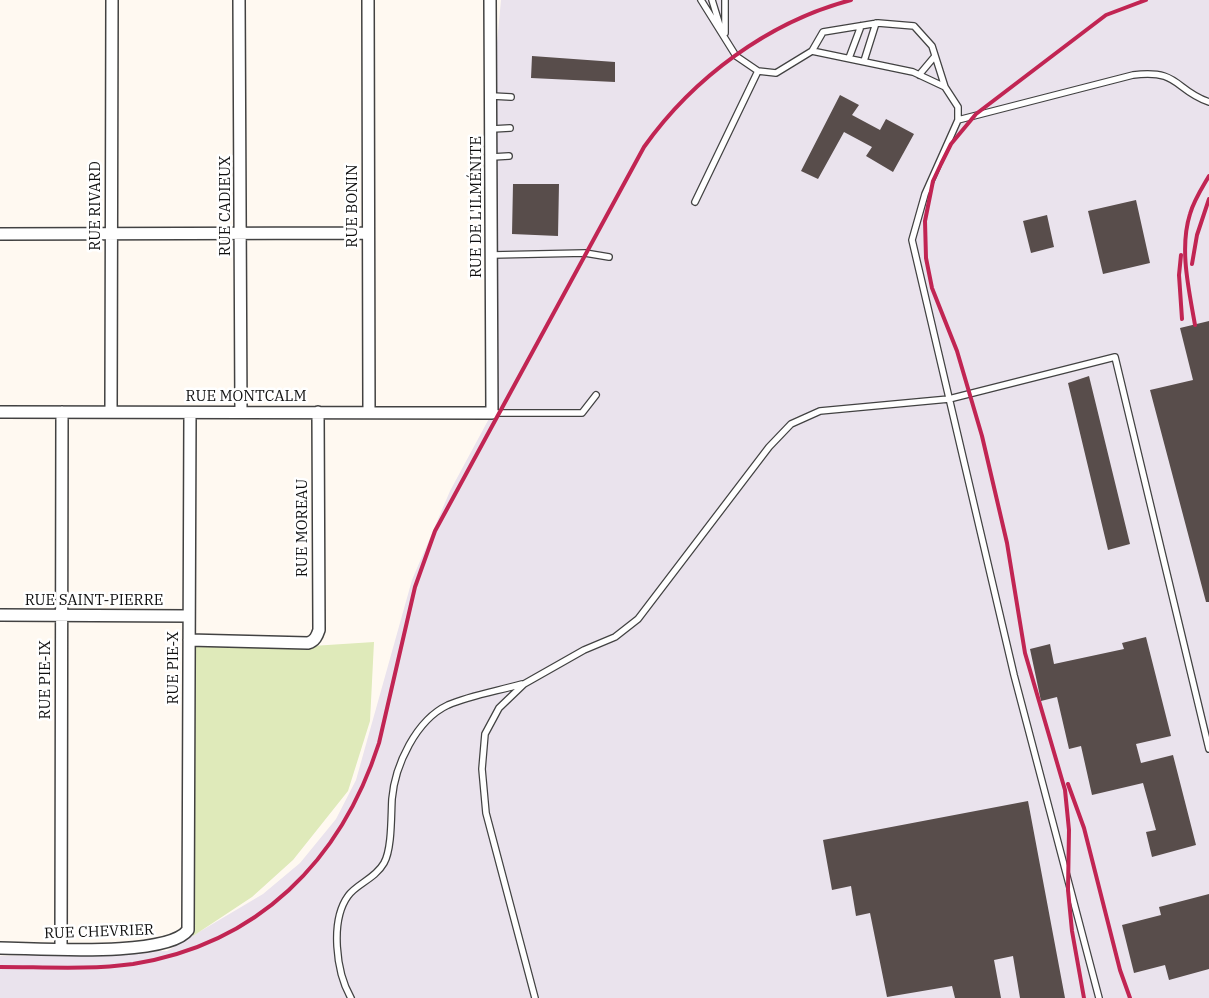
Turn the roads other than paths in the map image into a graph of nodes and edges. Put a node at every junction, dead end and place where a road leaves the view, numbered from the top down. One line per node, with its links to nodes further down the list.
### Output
1 (112, 0): 30 (street, RUE RIVARD)
2 (240, 0): 27 (street, RUE CADIEUX)
3 (368, 0): 28 (street, RUE BONIN)
4 (490, 0): 18 (street, RUE DE L'ILMÉNITE)
5 (701, 0): 10 (lane)
6 (712, 0): 10 (lane)
7 (725, 0): 10 (lane)
8 (876, 23): 9 (lane); 12 (lane); 14 (lane)
9 (861, 26): 11 (lane); 13 (lane)
10 (725, 40): 15 (lane)
11 (812, 51): 13 (lane); 15 (lane)
12 (935, 56): 16 (lane); 17 (lane)
13 (849, 58): 14 (lane)
14 (864, 61): 16 (lane)
15 (758, 71): 26 (lane)
16 (919, 75): 17 (lane)
17 (945, 87): 21 (lane)
18 (492, 96): 19 (lane); 22 (street, RUE DE L'ILMÉNITE)
19 (511, 97)
20 (1209, 102): 21 (lane)
21 (958, 120): 34 (lane)
22 (492, 128): 23 (lane); 24 (street, RUE DE L'ILMÉNITE)
23 (510, 128)
24 (492, 156): 25 (lane); 31 (street, RUE DE L'ILMÉNITE)
25 (509, 156)
26 (695, 202)
27 (241, 233): 28 (street); 30 (street); 38 (street, RUE CADIEUX)
28 (368, 233): 40 (street, RUE BONIN)
29 (0, 234): 30 (street)
30 (111, 234): 37 (street, RUE RIVARD)
31 (492, 255): 32 (lane); 42 (street, RUE DE L'ILMÉNITE)
32 (609, 257)
33 (596, 395): 42 (lane)
34 (949, 399): 47 (lane); 48 (lane); 54 (lane)
35 (0, 412): 36 (street, RUE MONTCALM)
36 (62, 412): 37 (street, RUE MONTCALM); 45 (street, RUE PIE-IX)
37 (111, 412): 41 (street, RUE MONTCALM)
38 (241, 412): 39 (street, RUE MONTCALM); 41 (street, RUE MONTCALM)
39 (318, 412): 40 (street, RUE MONTCALM); 46 (street, RUE MOREAU)
40 (369, 412): 42 (street, RUE MONTCALM)
41 (190, 413): 44 (street, RUE PIE-X)
42 (492, 414)
43 (0, 615): 45 (street, RUE SAINT-PIERRE)
44 (189, 616): 45 (street, RUE SAINT-PIERRE); 46 (street, RUE PIE-X)
45 (62, 617): 51 (street, RUE PIE-IX)
46 (189, 640): 49 (street, RUE PIE-X)
47 (524, 684): 52 (lane); 53 (lane)
48 (1209, 749)
49 (189, 924): 51 (street, RUE CHEVRIER)
50 (0, 948): 51 (street, RUE CHEVRIER)
51 (61, 949)
52 (351, 998)
53 (535, 998)
54 (1099, 998)

